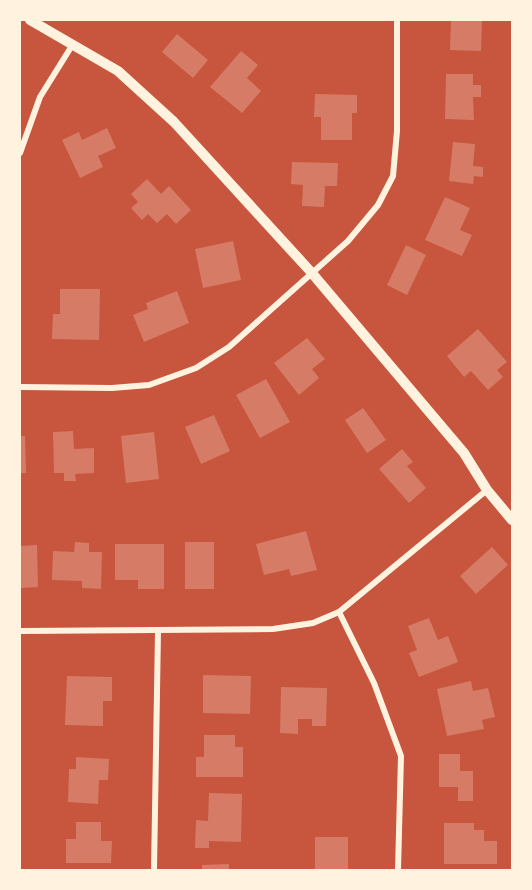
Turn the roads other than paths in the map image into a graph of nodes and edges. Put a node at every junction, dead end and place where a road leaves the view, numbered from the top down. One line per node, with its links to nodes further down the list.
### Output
1 (30, 20): 3 (street)
2 (397, 20): 5 (street)
3 (73, 43): 4 (street); 5 (street)
4 (20, 153)
5 (311, 272): 6 (street); 7 (street)
6 (20, 387)
7 (487, 490): 8 (street); 9 (street)
8 (513, 520)
9 (339, 612): 11 (street); 13 (street)
10 (20, 631): 11 (street)
11 (158, 632): 12 (street)
12 (154, 870)
13 (398, 870)

